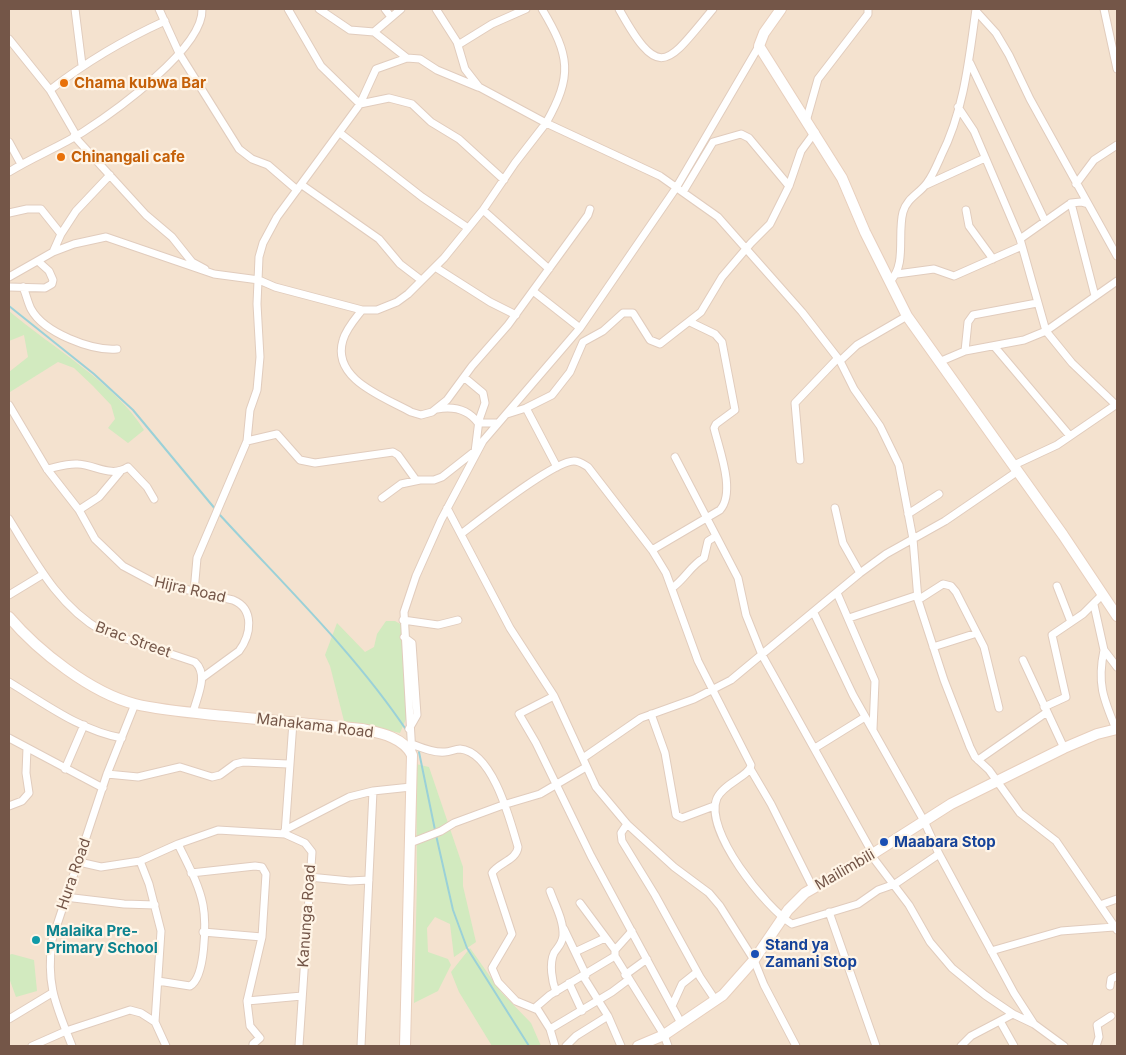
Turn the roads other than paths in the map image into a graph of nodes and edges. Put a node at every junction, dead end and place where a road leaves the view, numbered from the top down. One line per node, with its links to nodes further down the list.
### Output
1 (75, 9): 26 (street)
2 (160, 9): 18 (street)
3 (202, 9): 23 (street)
4 (288, 9): 30 (street)
5 (319, 9): 19 (street)
6 (385, 9): 17 (street)
7 (401, 9): 17 (street)
8 (436, 9): 21 (street)
9 (526, 9): 21 (street)
10 (542, 9): 33 (street)
11 (619, 9): 12 (street)
12 (712, 9)
13 (868, 9): 32 (street)
14 (1104, 9): 27 (street)
15 (779, 10): 22 (street)
16 (976, 10): 25 (street); 44 (street)
17 (391, 17): 19 (street)
18 (165, 21): 23 (street); 26 (street)
19 (374, 32): 24 (street)
20 (9, 39): 29 (street)
21 (458, 45): 28 (street)
22 (760, 46): 32 (street); 48 (street)
23 (179, 53): 36 (street); 47 (street)
24 (407, 58): 28 (street); 30 (street)
25 (970, 63): 31 (street); 55 (street)
26 (82, 65): 29 (street)
27 (1117, 69)
28 (479, 87): 33 (street)
29 (50, 90): 36 (street)
30 (360, 104): 35 (street); 43 (street)
31 (958, 107): 39 (street); 45 (street)
32 (807, 118): 34 (street)
33 (546, 123): 43 (street); 48 (street)
34 (815, 132): 46 (street); 68 (street)
35 (340, 133): 47 (street); 56 (street)
36 (75, 136): 40 (street); 42 (street)
37 (9, 142): 40 (street)
38 (1117, 145): 44 (street)
39 (984, 158): 45 (street); 58 (street)
40 (21, 164): 41 (street)
41 (9, 172)
42 (110, 176): 57 (street); 66 (street)
43 (504, 180): 52 (street)
44 (1076, 184): 50 (street)
45 (926, 185): 68 (street)
46 (789, 186): 48 (street); 59 (street)
47 (299, 187): 69 (street); 70 (street)
48 (680, 190): 59 (street); 81 (street)
49 (1071, 203): 50 (street); 55 (street); 75 (street)
50 (1088, 204): 61 (street)
51 (590, 209): 65 (street)
52 (483, 210): 56 (street); 65 (street)
53 (966, 210): 62 (street)
54 (9, 213): 57 (street)
55 (1045, 221): 58 (street)
56 (468, 228): 64 (street)
57 (61, 234): 60 (street)
58 (1021, 242): 62 (street); 76 (street)
59 (746, 248): 80 (street); 86 (street)
60 (53, 252): 63 (street); 66 (street)
61 (1117, 256)
62 (993, 259): 68 (street)
63 (39, 262): 67 (street); 73 (street)
64 (435, 267): 70 (street); 78 (street)
65 (549, 269): 74 (street)
66 (214, 274): 69 (street)
67 (9, 277)
68 (894, 277): 79 (street)
69 (259, 280): 77 (street); 97 (street)
70 (421, 280): 77 (street)
71 (1117, 281): 75 (street)
72 (9, 287): 73 (street)
73 (23, 287): 84 (street)
74 (533, 291): 78 (street); 81 (street)
75 (1095, 296): 82 (street)
76 (1037, 304): 82 (street); 85 (street)
77 (362, 310): 92 (street)
78 (516, 315): 88 (street)
79 (907, 316): 86 (street); 87 (street)
80 (690, 322): 91 (street); 115 (street)
81 (580, 328): 93 (street)
82 (1046, 332): 83 (street); 89 (street)
83 (994, 346): 85 (street); 96 (street)
84 (118, 350)
85 (965, 351): 87 (street)
86 (839, 360): 101 (street); 113 (street)
87 (939, 362): 103 (street)
88 (465, 378): 92 (street); 94 (street)
89 (1116, 404): 96 (street)
90 (9, 405): 104 (street, Hijra Road)
91 (526, 408): 93 (street); 102 (street)
92 (436, 409): 94 (street)
93 (506, 414): 95 (street)
94 (478, 423): 95 (street); 98 (street)
95 (496, 423): 100 (street)
96 (1070, 436): 103 (street)
97 (247, 441): 106 (street); 124 (street)
98 (475, 450): 100 (street); 106 (street)
99 (675, 457): 115 (street)
100 (474, 460): 110 (street)
101 (800, 460)
102 (557, 467): 116 (street); 119 (street)
103 (1016, 468): 118 (street); 126 (street)
104 (47, 469): 105 (street); 112 (street, Hijra Road)
105 (120, 472): 109 (street); 112 (street)
106 (423, 479): 108 (street)
107 (939, 494): 113 (street)
108 (382, 498)
109 (154, 500)
110 (447, 508): 116 (street); 134 (street)
111 (835, 508): 120 (street)
112 (79, 510): 124 (street, Hijra Road)
113 (908, 514): 118 (street)
114 (9, 519): 121 (street, Brac Street)
115 (706, 519): 117 (street); 119 (street)
116 (461, 534): 146 (street)
117 (716, 536): 123 (street); 140 (street)
118 (913, 539): 120 (street); 128 (street)
119 (652, 550): 123 (street)
120 (860, 573): 125 (street)
121 (42, 575): 127 (street); 143 (street, Brac Street)
122 (1057, 586): 136 (street)
123 (672, 588): 145 (street)
124 (194, 592): 143 (street, Hijra Road)
125 (837, 593): 131 (street); 133 (street)
126 (1103, 594): 129 (street); 130 (street)
127 (9, 595)
128 (918, 597): 133 (street); 137 (street); 138 (street)
129 (1094, 604): 136 (street); 139 (street)
130 (1116, 612)
131 (814, 613): 140 (street); 152 (street)
132 (9, 616): 147 (street, Mahakama Road)
133 (849, 618): 155 (street)
134 (403, 620): 135 (street); 159 (street)
135 (458, 620)
136 (1071, 622): 149 (street)
137 (977, 633): 138 (street); 148 (street)
138 (933, 646): 165 (street)
139 (1104, 650): 142 (street); 156 (street)
140 (762, 655): 145 (street); 161 (street)
141 (1023, 660): 149 (street)
142 (1117, 667)
143 (202, 678): 150 (street)
144 (9, 682): 154 (street)
145 (712, 691): 151 (street); 169 (street)
146 (554, 696): 164 (street); 172 (street)
147 (135, 704): 150 (street, Mahakama Road); 158 (street, Hura Road)
148 (999, 708)
149 (1046, 710): 162 (street); 165 (street)
150 (193, 712): 153 (street, Mahakama Road)
151 (651, 714): 164 (street); 178 (street)
152 (865, 716): 155 (street); 161 (street)
153 (293, 722): 163 (street, Mahakama Road); 166 (street)
154 (84, 726): 158 (street); 168 (street)
155 (873, 729): 179 (street)
156 (1116, 729): 162 (street, Mailimbili)
157 (9, 738): 160 (street)
158 (122, 738): 170 (street, Hura Road)
159 (412, 744): 163 (street); 176 (street)
160 (28, 748): 168 (street); 177 (street)
161 (815, 748): 185 (street)
162 (1064, 748): 171 (street, Mailimbili)
163 (412, 755): 173 (street)
164 (583, 758): 167 (street)
165 (978, 760): 171 (street)
166 (288, 764): 170 (street); 181 (street)
167 (586, 767): 172 (street); 180 (street)
168 (66, 769): 174 (street)
169 (751, 770): 178 (street); 192 (street)
170 (107, 774): 174 (street, Hura Road)
171 (997, 780): 179 (street, Mailimbili); 198 (street)
172 (555, 784): 176 (street); 203 (street)
173 (411, 787): 175 (street); 182 (street)
174 (103, 788): 187 (street, Hura Road)
175 (373, 792): 181 (street); 190 (street)
176 (503, 804): 182 (street); 226 (street)
177 (9, 806)
178 (714, 806): 200 (street)
179 (924, 821): 184 (street); 185 (street, Mailimbili)
180 (627, 824): 211 (street); 212 (street)
181 (285, 832): 183 (street, Kanunga Road); 189 (street, Kanunga Road)
182 (410, 843): 245 (street)
183 (178, 844): 186 (street, Kanunga Road); 188 (street)
184 (939, 854): 191 (street); 207 (street)
185 (872, 855): 191 (street); 192 (street, Mailimbili)
186 (140, 861): 187 (street, Kanunga Road); 197 (street)
187 (79, 862): 194 (street, Hura Road)
188 (192, 873): 204 (street); 205 (street)
189 (309, 877): 190 (street); 221 (street, Kanunga Road)
190 (369, 880): 244 (street)
191 (895, 884): 199 (street); 228 (street)
192 (813, 888): 200 (street, Mailimbili)
193 (550, 891): 201 (street)
194 (65, 897): 197 (street); 220 (street, Hura Road)
195 (1117, 899): 198 (street)
196 (580, 903): 206 (street)
197 (155, 905): 216 (street)
198 (1100, 905): 202 (street)
199 (829, 912): 200 (street); 252 (street)
200 (783, 918): 211 (street, Mailimbili)
201 (562, 927): 208 (street); 219 (street)
202 (1116, 929): 207 (street)
203 (632, 930): 209 (street); 210 (street)
204 (203, 932): 205 (street); 216 (street)
205 (262, 937): 222 (street)
206 (605, 938): 208 (street); 209 (street)
207 (990, 951): 235 (street)
208 (575, 952): 213 (street)
209 (615, 953): 213 (street); 215 (street)
210 (647, 959): 215 (street); 225 (street)
211 (754, 960): 224 (street, Mailimbili); 251 (street)
212 (697, 972): 224 (street); 225 (street)
213 (585, 975): 217 (street); 223 (street)
214 (1117, 976): 218 (street)
215 (627, 977): 223 (street); 238 (street)
216 (158, 981): 232 (street)
217 (570, 984): 219 (street); 227 (street)
218 (1110, 986)
219 (556, 992): 226 (street)
220 (52, 993): 231 (street); 237 (street, Hura Road)
221 (302, 996): 222 (street); 243 (street, Kanunga Road)
222 (248, 1001): 242 (street)
223 (599, 1001): 227 (street); 229 (street)
224 (716, 1001): 234 (street, Mailimbili)
225 (672, 1006): 234 (street)
226 (536, 1007): 236 (street)
227 (582, 1011): 236 (street)
228 (1013, 1014): 233 (street); 235 (street)
229 (608, 1016): 247 (street); 248 (street)
230 (1111, 1016): 256 (street)
231 (9, 1019)
232 (155, 1022): 237 (street); 241 (street)
233 (1000, 1022): 253 (street); 254 (street)
234 (681, 1024): 238 (street, Mailimbili)
235 (1034, 1024): 255 (street)
236 (550, 1029): 246 (street)
237 (66, 1031): 239 (street); 240 (street, Hura Road)
238 (664, 1035): 249 (street, Mailimbili); 250 (street)
239 (32, 1046)
240 (72, 1046)
241 (166, 1046)
242 (253, 1046)
243 (298, 1046)
244 (361, 1046)
245 (405, 1046)
246 (555, 1046)
247 (566, 1046)
248 (621, 1046)
249 (638, 1046)
250 (668, 1046)
251 (796, 1046)
252 (876, 1046)
253 (961, 1046)
254 (1014, 1046)
255 (1064, 1046)
256 (1096, 1046)

